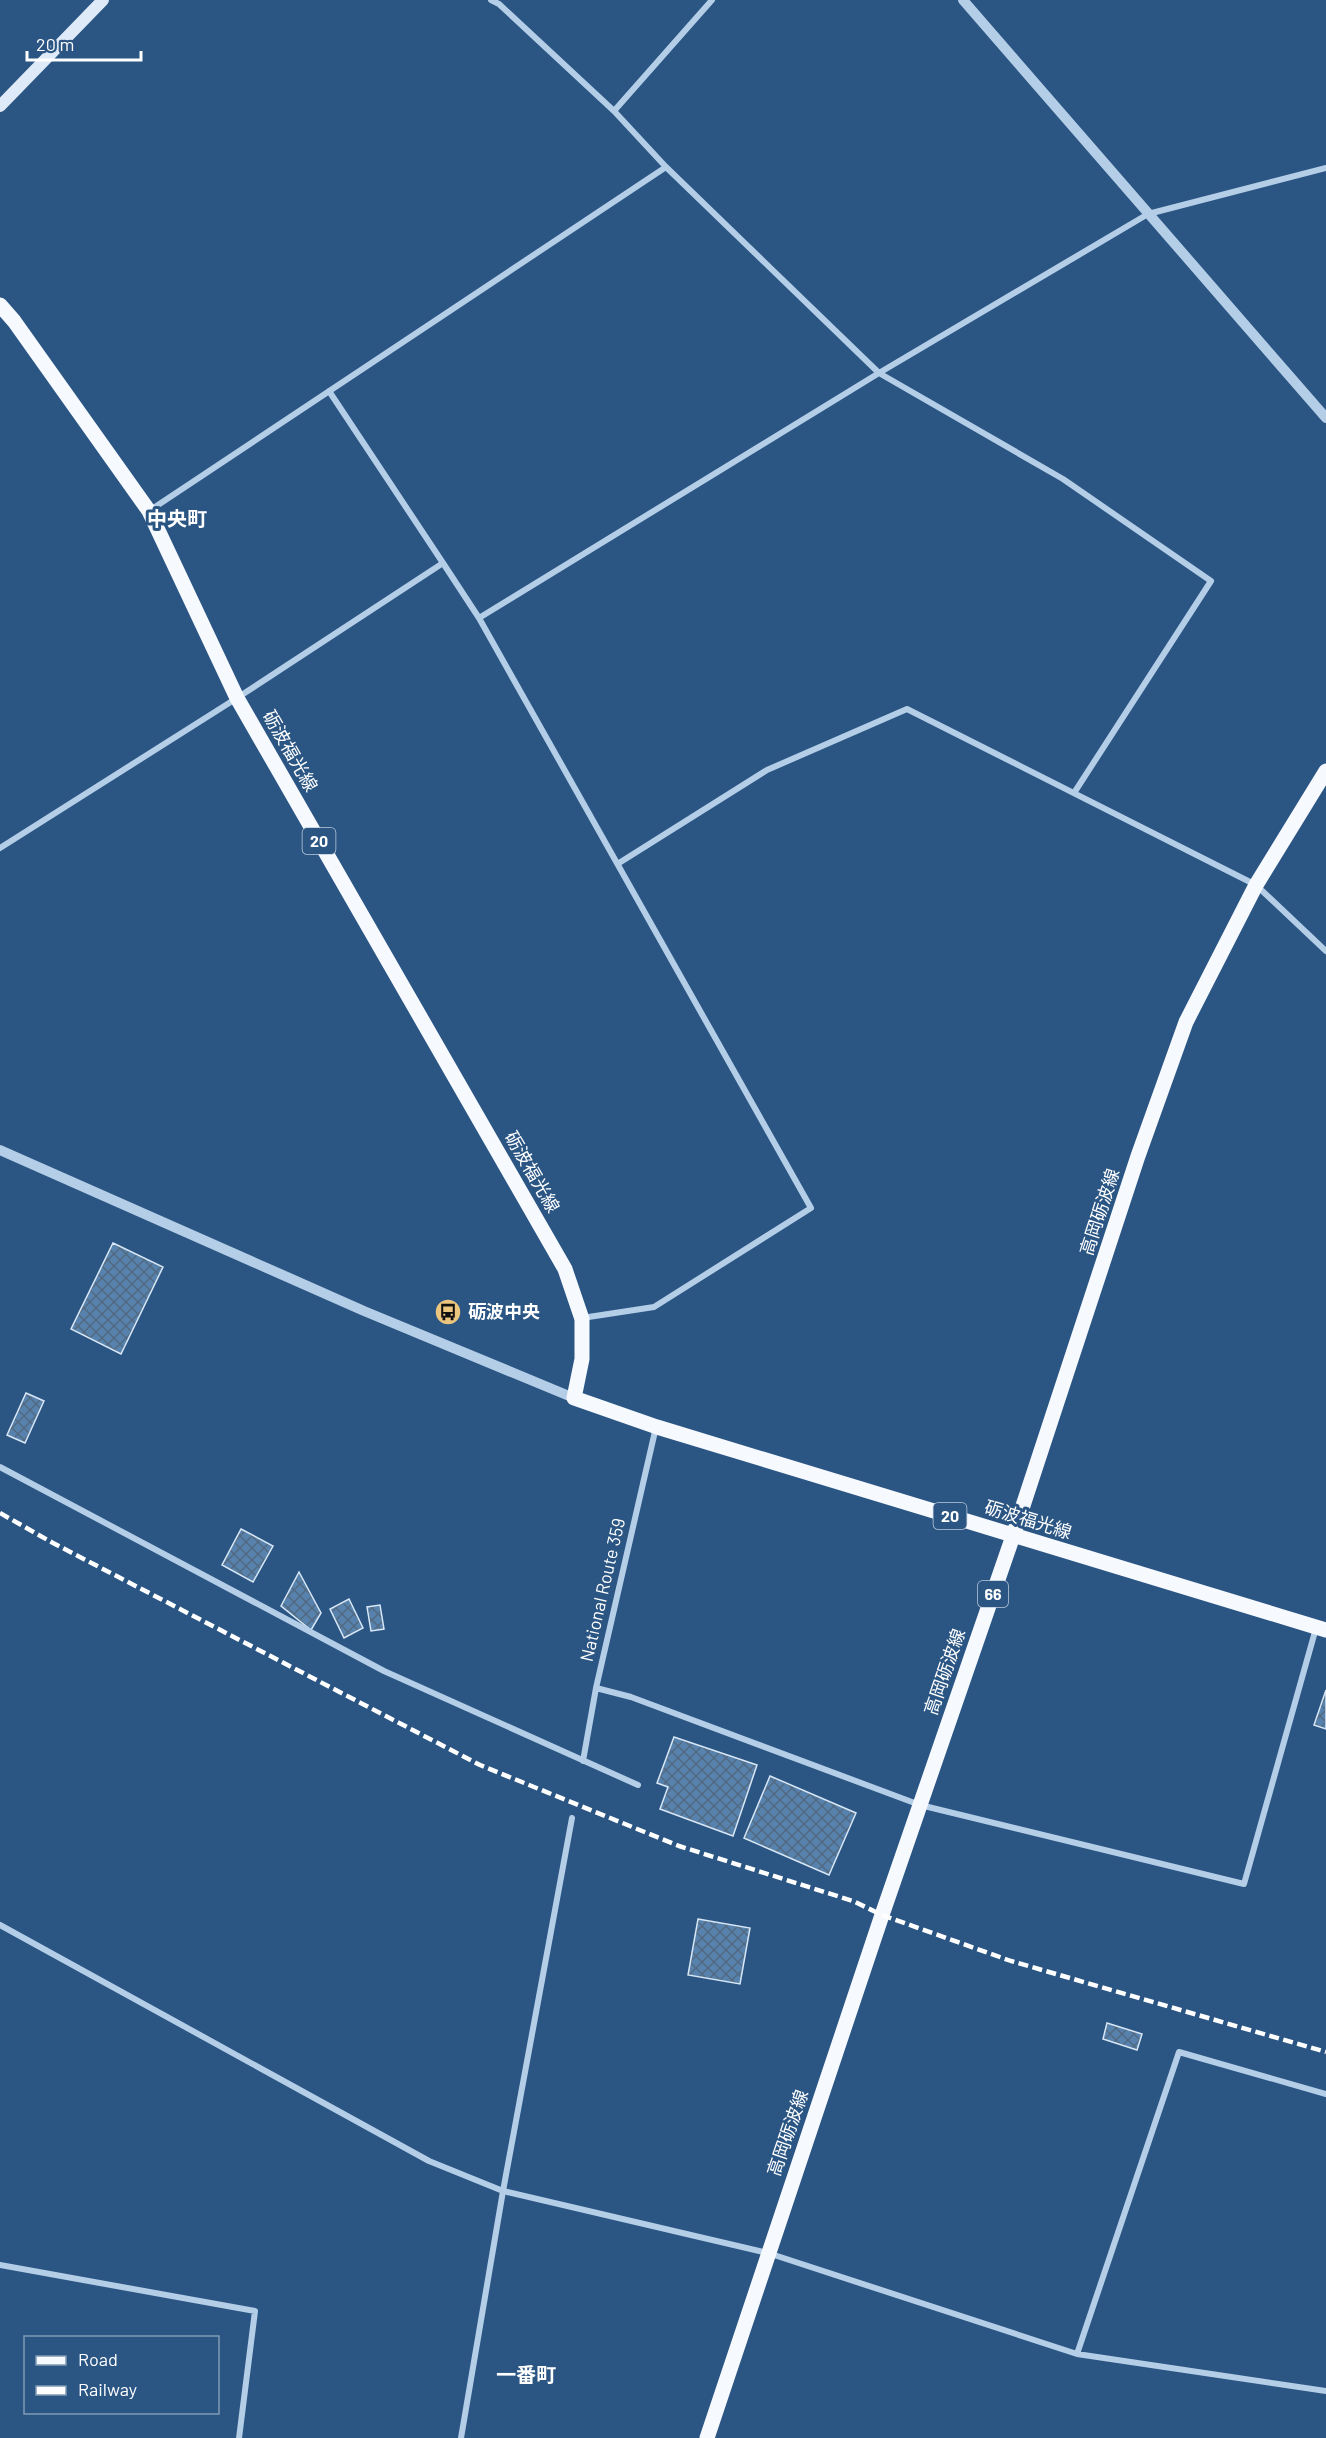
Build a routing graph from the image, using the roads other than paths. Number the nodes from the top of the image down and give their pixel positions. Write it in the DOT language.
graph roads {
  1 [pos="103,0"];
  2 [pos="491,0"];
  3 [pos="712,0"];
  4 [pos="963,0"];
  5 [pos="0,106"];
  6 [pos="614,111"];
  7 [pos="666,167"];
  8 [pos="1326,168"];
  9 [pos="1148,214"];
  10 [pos="0,305"];
  11 [pos="879,374"];
  12 [pos="329,392"];
  13 [pos="1326,418"];
  14 [pos="149,511"];
  15 [pos="443,563"];
  16 [pos="479,618"];
  17 [pos="237,698"];
  18 [pos="1326,771"];
  19 [pos="1074,793"];
  20 [pos="0,848"];
  21 [pos="619,863"];
  22 [pos="1256,885"];
  23 [pos="1326,951"];
  24 [pos="0,1150"];
  25 [pos="582,1318"];
  26 [pos="574,1398"];
  27 [pos="657,1427"];
  28 [pos="0,1467"];
  29 [pos="1013,1536"];
  30 [pos="1321,1629"];
  31 [pos="596,1688"];
  32 [pos="583,1761"];
  33 [pos="638,1785"];
  34 [pos="920,1805"];
  35 [pos="572,1818"];
  36 [pos="0,1925"];
  37 [pos="1326,2094"];
  38 [pos="503,2192"];
  39 [pos="768,2253"];
  40 [pos="0,2265"];
  41 [pos="1077,2354"];
  42 [pos="1326,2391"];
  43 [pos="239,2438"];
  44 [pos="461,2438"];
  45 [pos="707,2438"];
  1 -- 5 [label="main road"];
  2 -- 6 [label="street"];
  3 -- 6 [label="street"];
  4 -- 9 [label="street"];
  6 -- 7 [label="street"];
  7 -- 11 [label="street"];
  7 -- 12 [label="street"];
  8 -- 9 [label="street"];
  9 -- 11 [label="street"];
  9 -- 13 [label="street"];
  10 -- 14 [label="main road, 砺波福光線 / 20"];
  11 -- 16 [label="street"];
  11 -- 19 [label="street"];
  12 -- 14 [label="street"];
  12 -- 15 [label="street"];
  14 -- 17 [label="main road, 砺波福光線 / 20"];
  15 -- 16 [label="street"];
  15 -- 17 [label="street"];
  16 -- 21 [label="street"];
  17 -- 20 [label="street"];
  17 -- 25 [label="main road, 砺波福光線 / 20"];
  18 -- 22 [label="main road, 高岡砺波線 / 66"];
  19 -- 21 [label="street"];
  19 -- 22 [label="street"];
  21 -- 25 [label="street"];
  22 -- 23 [label="street"];
  22 -- 29 [label="main road, 高岡砺波線 / 66"];
  24 -- 26 [label="street"];
  25 -- 26 [label="main road, 砺波福光線 / 20"];
  26 -- 27 [label="main road, 砺波福光線 / 20"];
  27 -- 29 [label="main road, 砺波福光線 / 20"];
  27 -- 31 [label="street, National Route 359"];
  28 -- 32 [label="street"];
  29 -- 30 [label="main road, 砺波福光線 / 20"];
  29 -- 34 [label="main road, 高岡砺波線 / 66"];
  30 -- 34 [label="street"];
  31 -- 32 [label="street, National Route 359"];
  31 -- 34 [label="street"];
  32 -- 33 [label="street"];
  34 -- 39 [label="main road, 高岡砺波線 / 66"];
  35 -- 38 [label="street"];
  36 -- 38 [label="street"];
  37 -- 41 [label="street"];
  38 -- 39 [label="street"];
  38 -- 44 [label="street"];
  39 -- 41 [label="street"];
  39 -- 45 [label="main road, 高岡砺波線 / 66"];
  40 -- 43 [label="street"];
  41 -- 42 [label="street"];
}
